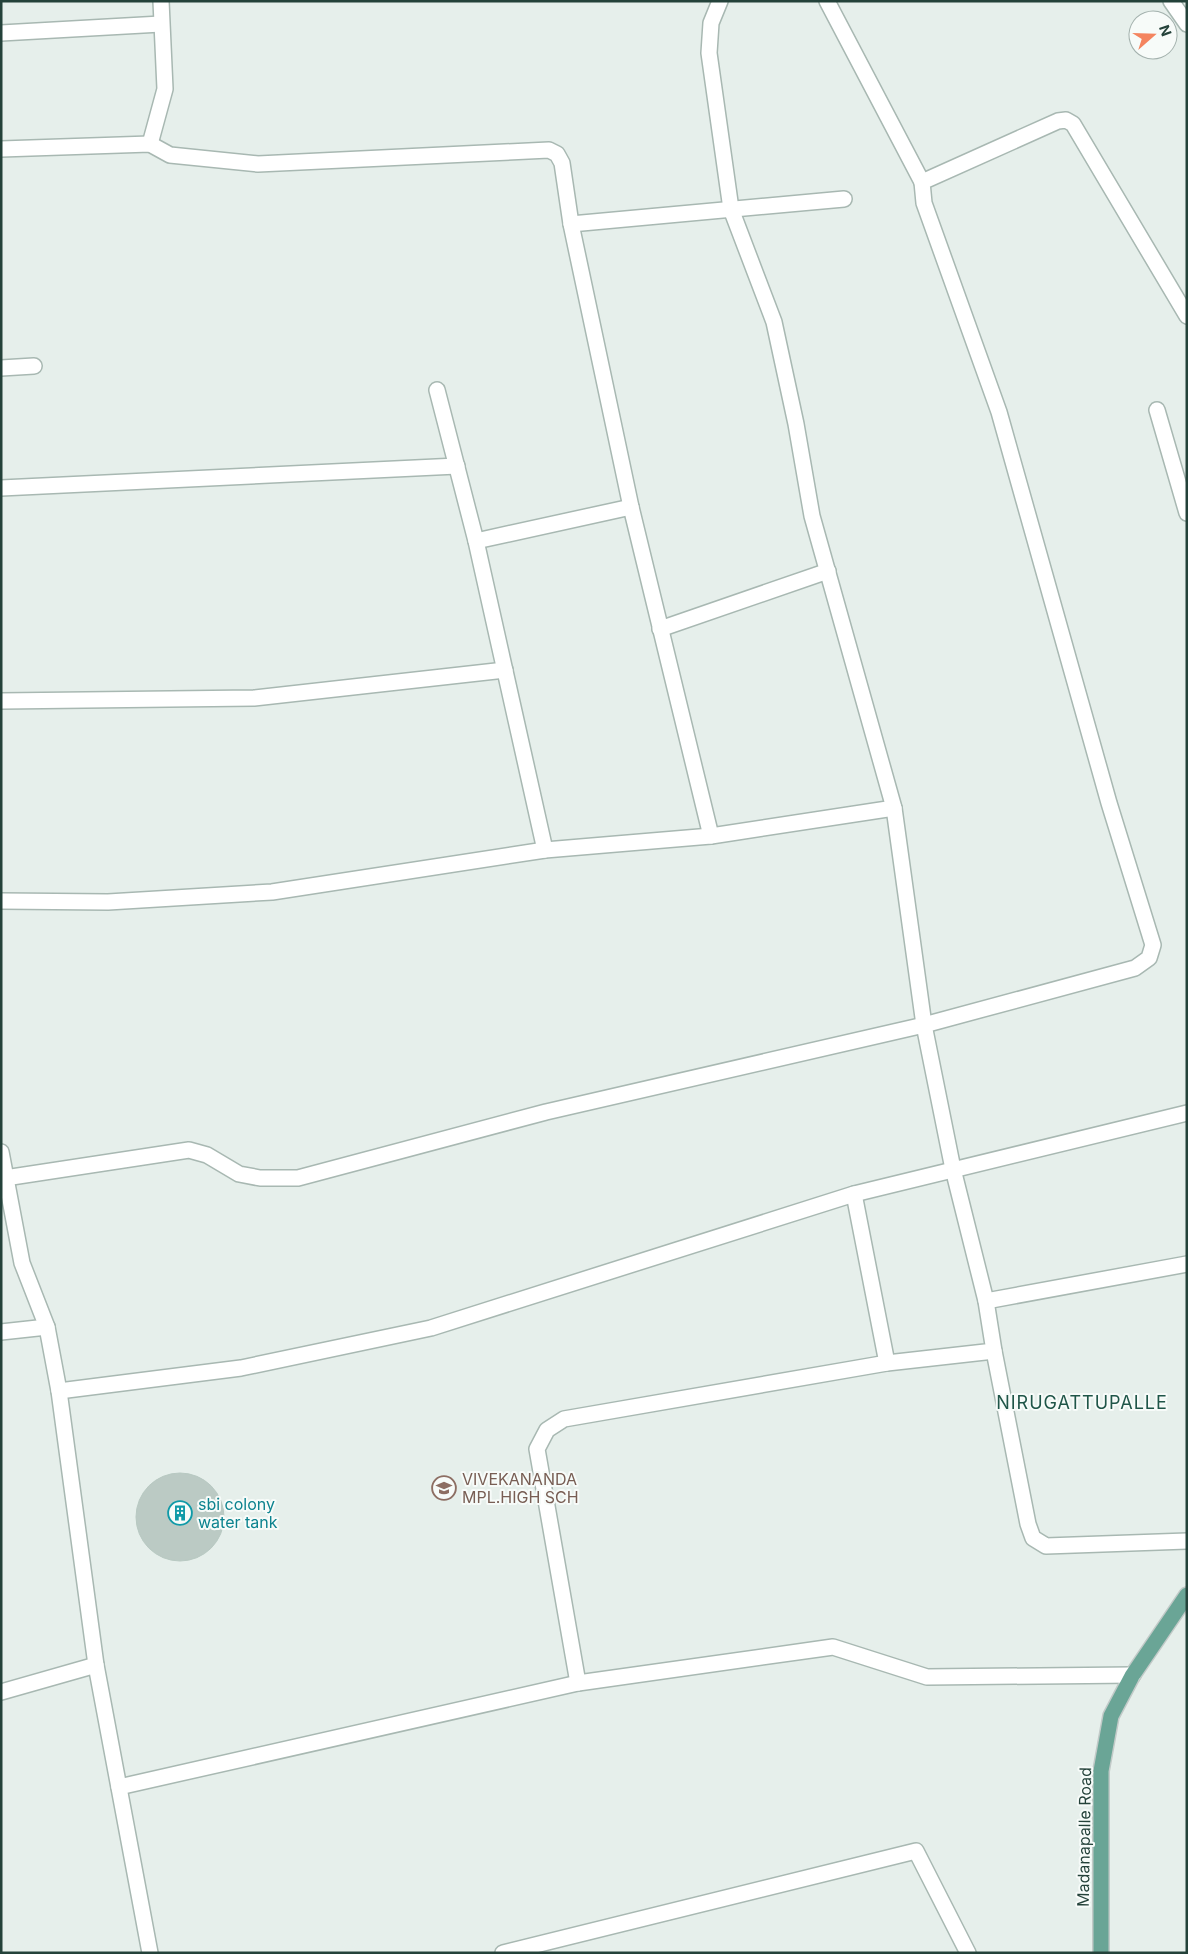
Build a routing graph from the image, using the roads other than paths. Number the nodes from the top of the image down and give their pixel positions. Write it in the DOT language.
graph roads {
  1 [pos="160,1"];
  2 [pos="720,1"];
  3 [pos="827,1"];
  4 [pos="1171,1"];
  5 [pos="161,24"];
  6 [pos="1187,24"];
  7 [pos="1,33"];
  8 [pos="150,144"];
  9 [pos="1,149"];
  10 [pos="922,182"];
  11 [pos="844,199"];
  12 [pos="731,209"];
  13 [pos="571,224"];
  14 [pos="1187,316"];
  15 [pos="34,366"];
  16 [pos="1,368"];
  17 [pos="437,390"];
  18 [pos="1157,410"];
  19 [pos="457,466"];
  20 [pos="1,488"];
  21 [pos="1186,506"];
  22 [pos="631,508"];
  23 [pos="476,541"];
  24 [pos="828,571"];
  25 [pos="660,628"];
  26 [pos="505,670"];
  27 [pos="1,701"];
  28 [pos="894,808"];
  29 [pos="711,836"];
  30 [pos="545,850"];
  31 [pos="1,901"];
  32 [pos="924,1024"];
  33 [pos="1187,1114"];
  34 [pos="1,1152"];
  35 [pos="952,1170"];
  36 [pos="5,1178"];
  37 [pos="854,1194"];
  38 [pos="1187,1264"];
  39 [pos="986,1301"];
  40 [pos="47,1327"];
  41 [pos="1,1332"];
  42 [pos="994,1351"];
  43 [pos="887,1363"];
  44 [pos="59,1391"];
  45 [pos="1187,1541"];
  46 [pos="1186,1598"];
  47 [pos="96,1665"];
  48 [pos="1133,1675"];
  49 [pos="578,1683"];
  50 [pos="1,1692"];
  51 [pos="119,1787"];
  52 [pos="150,1953"];
  53 [pos="503,1953"];
  54 [pos="968,1953"];
  55 [pos="1101,1953"];
  1 -- 5 [label="street"];
  2 -- 12 [label="street"];
  3 -- 10 [label="street"];
  4 -- 6 [label="street"];
  5 -- 7 [label="street"];
  5 -- 8 [label="street"];
  8 -- 9 [label="street"];
  8 -- 13 [label="street"];
  10 -- 14 [label="street"];
  10 -- 32 [label="street"];
  11 -- 12 [label="street"];
  12 -- 13 [label="street"];
  12 -- 24 [label="street"];
  13 -- 22 [label="street"];
  15 -- 16 [label="street"];
  17 -- 19 [label="street"];
  18 -- 21 [label="street"];
  19 -- 20 [label="street"];
  19 -- 23 [label="street"];
  22 -- 23 [label="street"];
  22 -- 25 [label="street"];
  23 -- 26 [label="street"];
  24 -- 25 [label="street"];
  24 -- 28 [label="street"];
  25 -- 29 [label="street"];
  26 -- 27 [label="street"];
  26 -- 30 [label="street"];
  28 -- 29 [label="street"];
  28 -- 32 [label="street"];
  29 -- 30 [label="street"];
  30 -- 31 [label="street"];
  32 -- 35 [label="street"];
  32 -- 36 [label="street"];
  33 -- 35 [label="street"];
  34 -- 36 [label="street"];
  35 -- 37 [label="street"];
  35 -- 39 [label="street"];
  36 -- 40 [label="street"];
  37 -- 43 [label="street"];
  37 -- 44 [label="street"];
  38 -- 39 [label="street"];
  39 -- 42 [label="street"];
  40 -- 41 [label="street"];
  40 -- 44 [label="street"];
  42 -- 43 [label="street"];
  42 -- 45 [label="street"];
  43 -- 49 [label="street"];
  44 -- 47 [label="street"];
  46 -- 48 [label="main road, Madanapalle Road"];
  47 -- 50 [label="street"];
  47 -- 51 [label="street"];
  48 -- 49 [label="street"];
  48 -- 55 [label="main road, Madanapalle Road"];
  49 -- 51 [label="street"];
  51 -- 52 [label="street"];
  53 -- 54 [label="street"];
}
